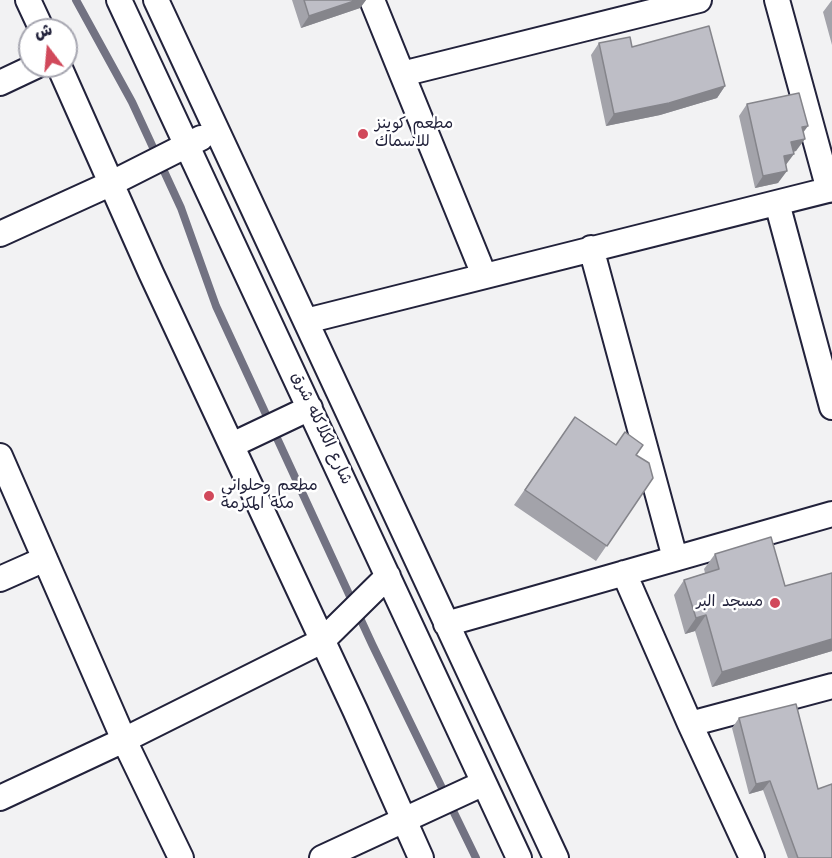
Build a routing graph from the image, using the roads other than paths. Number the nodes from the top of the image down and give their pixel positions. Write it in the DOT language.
graph roads {
  1 [pos="28,0"];
  2 [pos="119,0"];
  3 [pos="156,0"];
  4 [pos="372,0"];
  5 [pos="699,0"];
  6 [pos="777,0"];
  7 [pos="36,18"];
  8 [pos="18,74"];
  9 [pos="402,74"];
  10 [pos="64,78"];
  11 [pos="0,83"];
  12 [pos="218,130"];
  13 [pos="187,145"];
  14 [pos="112,183"];
  15 [pos="831,189"];
  16 [pos="777,203"];
  17 [pos="0,234"];
  18 [pos="591,248"];
  19 [pos="484,275"];
  20 [pos="306,321"];
  21 [pos="832,407"];
  22 [pos="310,408"];
  23 [pos="232,446"];
  24 [pos="0,456"];
  25 [pos="832,514"];
  26 [pos="45,558"];
  27 [pos="675,558"];
  28 [pos="624,573"];
  29 [pos="388,576"];
  30 [pos="0,579"];
  31 [pos="446,624"];
  32 [pos="322,641"];
  33 [pos="832,686"];
  34 [pos="690,724"];
  35 [pos="124,740"];
  36 [pos="484,783"];
  37 [pos="0,798"];
  38 [pos="405,821"];
  39 [pos="180,858"];
  40 [pos="322,858"];
  41 [pos="422,858"];
  42 [pos="519,858"];
  43 [pos="556,858"];
  44 [pos="752,858"];
  1 -- 7 [label="street"];
  2 -- 13 [label="street, شارع الكلاكله شرق"];
  3 -- 12 [label="street, شارع الكلاكله شرق"];
  4 -- 9 [label="street"];
  5 -- 9 [label="street"];
  6 -- 15 [label="street"];
  8 -- 11 [label="street"];
  9 -- 19 [label="street"];
  10 -- 14 [label="street"];
  12 -- 13 [label="street"];
  12 -- 20 [label="street, شارع الكلاكله شرق"];
  13 -- 14 [label="street"];
  13 -- 22 [label="street, شارع الكلاكله شرق"];
  14 -- 17 [label="street"];
  14 -- 23 [label="street"];
  15 -- 16 [label="street"];
  16 -- 18 [label="street"];
  16 -- 21 [label="street"];
  18 -- 19 [label="street"];
  18 -- 27 [label="street"];
  19 -- 20 [label="street"];
  20 -- 31 [label="street, شارع الكلاكله شرق"];
  22 -- 23 [label="street"];
  22 -- 29 [label="street, شارع الكلاكله شرق"];
  23 -- 32 [label="street"];
  24 -- 26 [label="street"];
  25 -- 27 [label="street"];
  26 -- 30 [label="street"];
  26 -- 35 [label="street"];
  27 -- 28 [label="street"];
  28 -- 31 [label="street"];
  28 -- 34 [label="street"];
  29 -- 32 [label="street"];
  29 -- 36 [label="street, شارع الكلاكله شرق"];
  31 -- 43 [label="street, شارع الكلاكله شرق"];
  32 -- 35 [label="street"];
  32 -- 38 [label="street"];
  33 -- 34 [label="street"];
  34 -- 44 [label="street"];
  35 -- 37 [label="street"];
  35 -- 39 [label="street"];
  36 -- 38 [label="street"];
  36 -- 42 [label="street, شارع الكلاكله شرق"];
  38 -- 40 [label="street"];
  38 -- 41 [label="street"];
}
